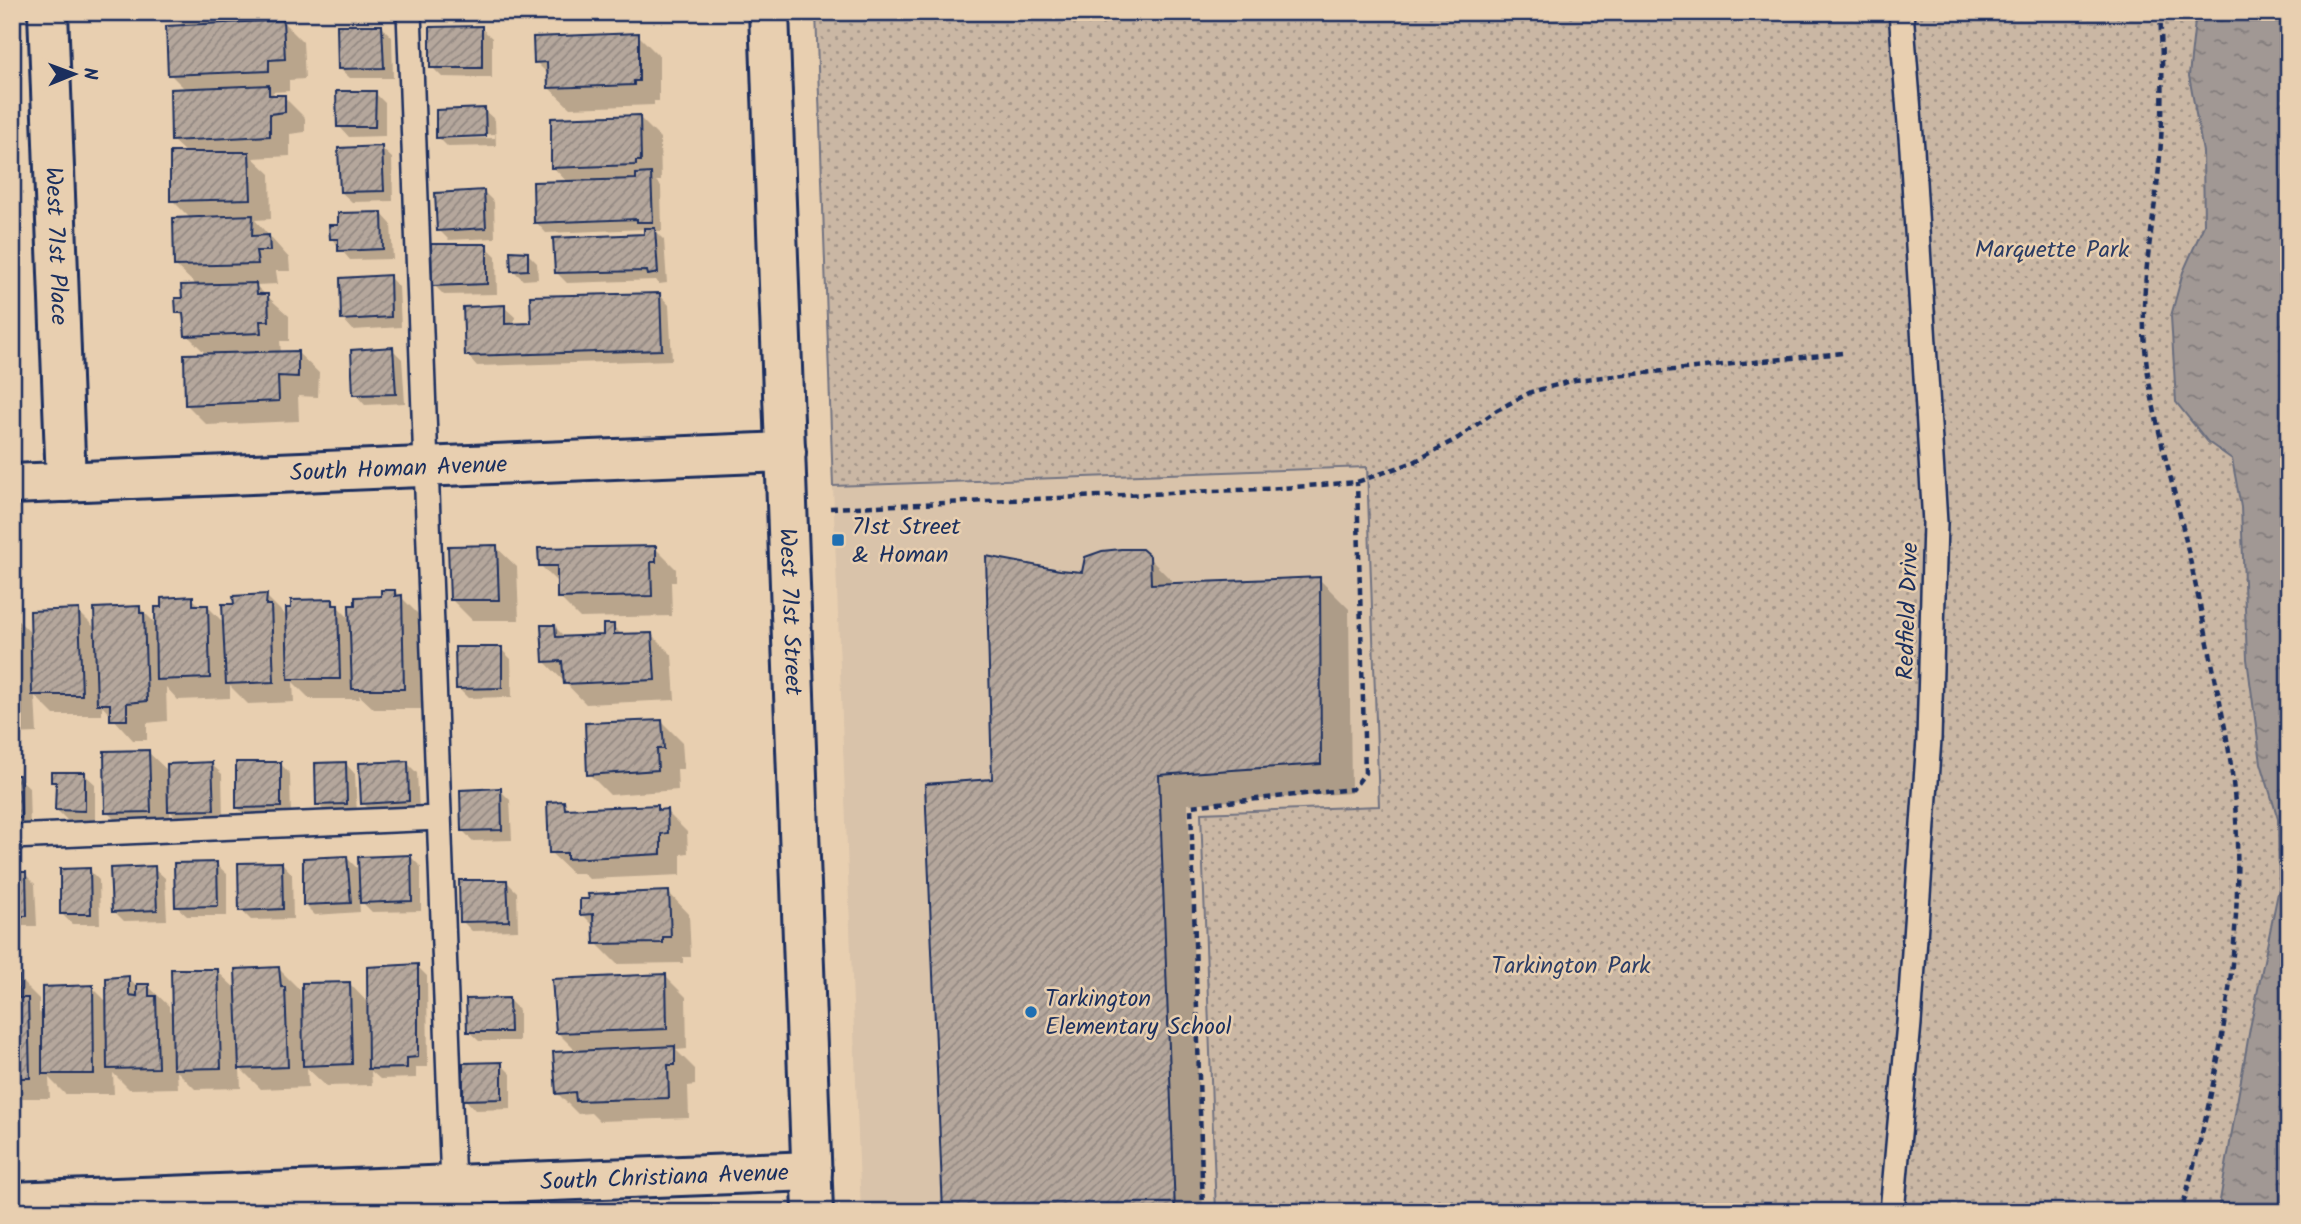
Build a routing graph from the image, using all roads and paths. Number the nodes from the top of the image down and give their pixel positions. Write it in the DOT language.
graph roads {
  1 [pos="48,12"];
  2 [pos="409,12"];
  3 [pos="769,12"];
  4 [pos="1901,12"];
  5 [pos="2160,12"];
  6 [pos="1842,353"];
  7 [pos="786,452"];
  8 [pos="426,467"];
  9 [pos="66,482"];
  10 [pos="1357,482"];
  11 [pos="12,484"];
  12 [pos="826,508"];
  13 [pos="439,818"];
  14 [pos="12,837"];
  15 [pos="812,1171"];
  16 [pos="453,1198"];
  17 [pos="12,1202"];
  18 [pos="813,1212"];
  19 [pos="1203,1212"];
  20 [pos="1892,1212"];
  21 [pos="2181,1212"];
  1 -- 9 [label="street, West 71st Place"];
  2 -- 8 [label="lane"];
  3 -- 7 [label="street, West 71st Street"];
  4 -- 20 [label="lane, Redfield Drive"];
  5 -- 21 [label="path"];
  6 -- 10 [label="path"];
  7 -- 8 [label="street, South Homan Avenue"];
  7 -- 15 [label="street, West 71st Street"];
  8 -- 9 [label="street, South Homan Avenue"];
  8 -- 13 [label="lane"];
  9 -- 11 [label="street, South Homan Avenue"];
  10 -- 12 [label="path"];
  10 -- 19 [label="path"];
  13 -- 14 [label="lane"];
  13 -- 16 [label="lane"];
  15 -- 16 [label="street, South Christiana Avenue"];
  15 -- 18 [label="street, West 71st Street"];
  16 -- 17 [label="street, South Christiana Avenue"];
}
